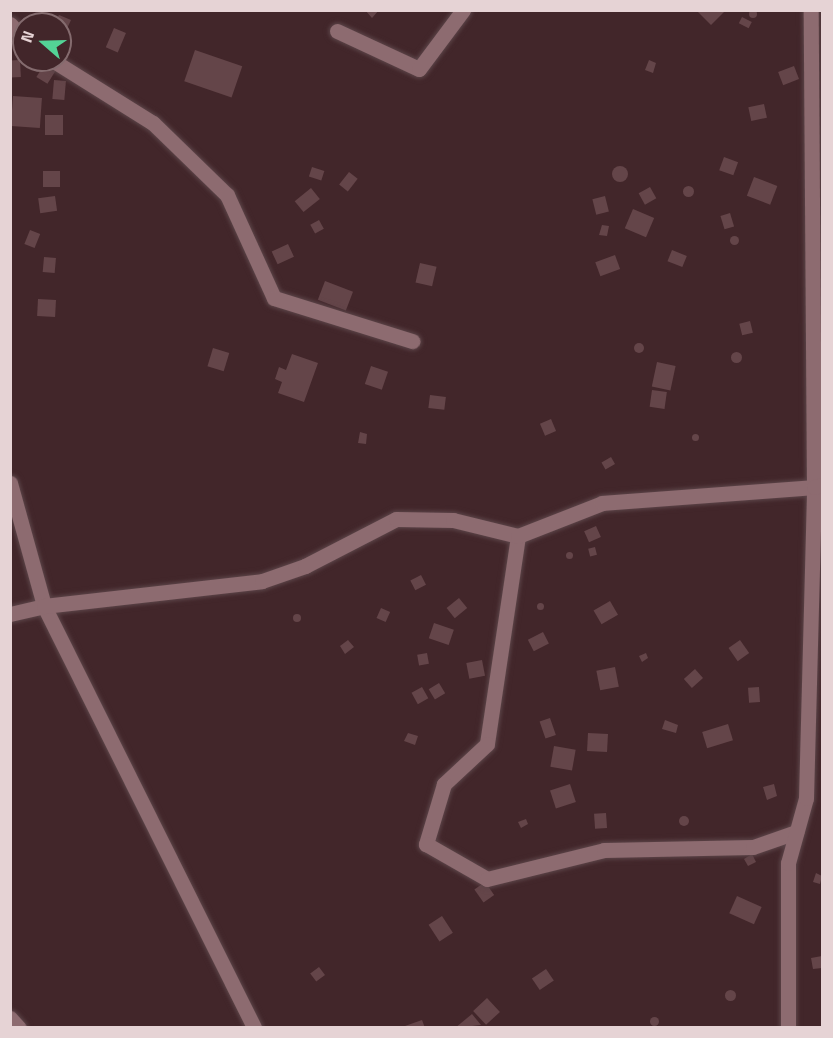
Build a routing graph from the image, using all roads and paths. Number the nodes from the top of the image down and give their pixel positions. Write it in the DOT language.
graph roads {
  1 [pos="463,10"];
  2 [pos="811,10"];
  3 [pos="337,31"];
  4 [pos="71,72"];
  5 [pos="412,341"];
  6 [pos="10,483"];
  7 [pos="818,486"];
  8 [pos="518,536"];
  9 [pos="44,606"];
  10 [pos="10,614"];
  11 [pos="796,832"];
  12 [pos="10,1018"];
  13 [pos="19,1028"];
  14 [pos="254,1028"];
  15 [pos="788,1028"];
  1 -- 3 [label="street"];
  2 -- 7 [label="street"];
  4 -- 5 [label="street"];
  6 -- 9 [label="street"];
  7 -- 8 [label="street"];
  7 -- 11 [label="street"];
  8 -- 9 [label="street"];
  8 -- 11 [label="street"];
  9 -- 10 [label="street"];
  9 -- 14 [label="street"];
  11 -- 15 [label="street"];
  12 -- 13 [label="street"];
}
